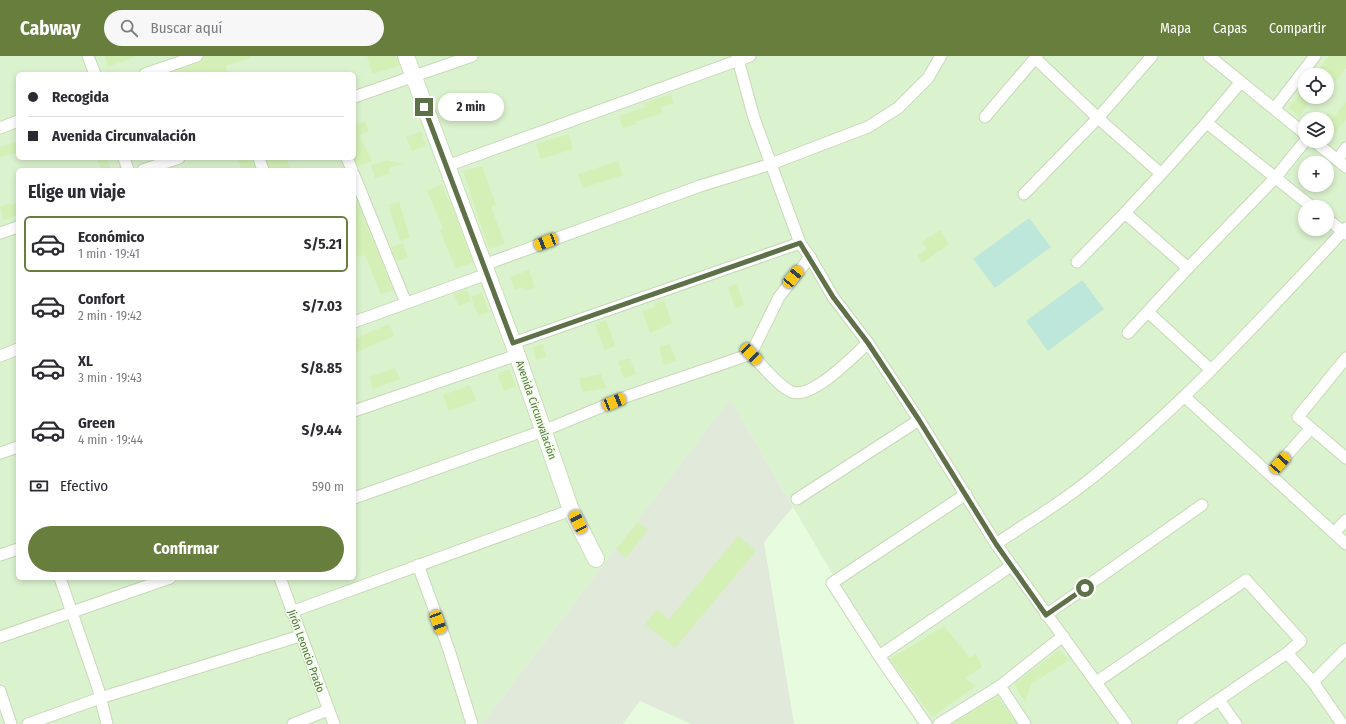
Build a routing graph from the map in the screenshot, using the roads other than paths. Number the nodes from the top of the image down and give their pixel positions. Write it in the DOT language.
graph roads {
  1 [pos="88,56"];
  2 [pos="197,56"];
  3 [pos="406,56"];
  4 [pos="472,56"];
  5 [pos="750,56"];
  6 [pos="1152,56"];
  7 [pos="1209,56"];
  8 [pos="1316,56"];
  9 [pos="1036,57"];
  10 [pos="737,58"];
  11 [pos="939,60"];
  12 [pos="94,72"];
  13 [pos="151,72"];
  14 [pos="413,77"];
  15 [pos="1240,82"];
  16 [pos="356,96"];
  17 [pos="1275,108"];
  18 [pos="986,117"];
  19 [pos="1098,118"];
  20 [pos="16,122"];
  21 [pos="1207,123"];
  22 [pos="0,128"];
  23 [pos="1298,128"];
  24 [pos="1299,148"];
  25 [pos="1323,148"];
  26 [pos="1346,148"];
  27 [pos="173,160"];
  28 [pos="1342,163"];
  29 [pos="771,164"];
  30 [pos="447,166"];
  31 [pos="149,168"];
  32 [pos="1160,173"];
  33 [pos="1275,178"];
  34 [pos="356,180"];
  35 [pos="1024,194"];
  36 [pos="1303,200"];
  37 [pos="1125,213"];
  38 [pos="1334,224"];
  39 [pos="16,228"];
  40 [pos="1345,231"];
  41 [pos="0,234"];
  42 [pos="800,243"];
  43 [pos="810,258"];
  44 [pos="1077,262"];
  45 [pos="1188,268"];
  46 [pos="485,270"];
  47 [pos="406,303"];
  48 [pos="1148,312"];
  49 [pos="356,321"];
  50 [pos="1128,333"];
  51 [pos="868,343"];
  52 [pos="515,349"];
  53 [pos="16,351"];
  54 [pos="751,354"];
  55 [pos="0,356"];
  56 [pos="1346,358"];
  57 [pos="1211,370"];
  58 [pos="1185,397"];
  59 [pos="356,410"];
  60 [pos="919,420"];
  61 [pos="1311,428"];
  62 [pos="543,431"];
  63 [pos="16,448"];
  64 [pos="0,453"];
  65 [pos="1346,458"];
  66 [pos="1270,474"];
  67 [pos="966,494"];
  68 [pos="356,497"];
  69 [pos="797,499"];
  70 [pos="1202,505"];
  71 [pos="572,510"];
  72 [pos="1346,520"];
  73 [pos="1334,533"];
  74 [pos="996,544"];
  75 [pos="1346,544"];
  76 [pos="16,550"];
  77 [pos="0,555"];
  78 [pos="596,559"];
  79 [pos="418,565"];
  80 [pos="1012,566"];
  81 [pos="61,580"];
  82 [pos="165,580"];
  83 [pos="281,580"];
  84 [pos="291,612"];
  85 [pos="72,614"];
  86 [pos="1046,615"];
  87 [pos="300,636"];
  88 [pos="1062,636"];
  89 [pos="0,637"];
  90 [pos="1346,649"];
  91 [pos="1287,653"];
  92 [pos="879,656"];
  93 [pos="1096,682"];
  94 [pos="1313,682"];
  95 [pos="1000,686"];
  96 [pos="0,691"];
  97 [pos="100,698"];
  98 [pos="1219,700"];
  99 [pos="328,710"];
  100 [pos="11,724"];
  101 [pos="28,724"];
  102 [pos="106,724"];
  103 [pos="293,724"];
  104 [pos="334,724"];
  105 [pos="472,724"];
  106 [pos="926,724"];
  107 [pos="939,724"];
  108 [pos="1025,724"];
  109 [pos="1126,724"];
  110 [pos="1183,724"];
  111 [pos="1236,724"];
  112 [pos="1342,724"];
  1 -- 12 [label="street"];
  2 -- 13 [label="street"];
  3 -- 14 [label="street, Avenida Circunvalación"];
  4 -- 14 [label="street"];
  5 -- 10 [label="street"];
  6 -- 19 [label="street"];
  7 -- 15 [label="street"];
  8 -- 17 [label="street"];
  9 -- 18 [label="street"];
  9 -- 19 [label="street"];
  10 -- 29 [label="street"];
  10 -- 30 [label="street"];
  11 -- 29 [label="street"];
  14 -- 16 [label="street"];
  14 -- 30 [label="street, Avenida Circunvalación"];
  15 -- 17 [label="street"];
  15 -- 21 [label="street"];
  17 -- 23 [label="street"];
  19 -- 32 [label="street"];
  19 -- 35 [label="street"];
  20 -- 22 [label="street"];
  21 -- 32 [label="street"];
  21 -- 33 [label="street"];
  24 -- 33 [label="street"];
  25 -- 28 [label="street"];
  26 -- 28 [label="street"];
  27 -- 31 [label="street"];
  29 -- 42 [label="street"];
  29 -- 46 [label="street"];
  30 -- 46 [label="street, Avenida Circunvalación"];
  32 -- 37 [label="street"];
  33 -- 36 [label="street"];
  33 -- 45 [label="street"];
  34 -- 47 [label="street"];
  37 -- 44 [label="street"];
  37 -- 45 [label="street"];
  38 -- 40 [label="street"];
  39 -- 41 [label="street"];
  40 -- 57 [label="street"];
  42 -- 43 [label="street"];
  42 -- 52 [label="street"];
  43 -- 51 [label="street"];
  43 -- 54 [label="street"];
  45 -- 48 [label="street"];
  46 -- 47 [label="street"];
  46 -- 52 [label="street, Avenida Circunvalación"];
  47 -- 49 [label="street"];
  48 -- 50 [label="street"];
  48 -- 57 [label="street"];
  51 -- 54 [label="street"];
  51 -- 60 [label="street"];
  52 -- 59 [label="street"];
  52 -- 62 [label="street, Avenida Circunvalación"];
  53 -- 55 [label="street"];
  54 -- 62 [label="street"];
  56 -- 61 [label="street"];
  57 -- 58 [label="street"];
  58 -- 66 [label="street"];
  58 -- 74 [label="street"];
  60 -- 67 [label="street"];
  60 -- 69 [label="street"];
  61 -- 65 [label="street"];
  61 -- 66 [label="street"];
  62 -- 68 [label="street"];
  62 -- 71 [label="street, Avenida Circunvalación"];
  63 -- 64 [label="street"];
  66 -- 73 [label="street"];
  67 -- 74 [label="street"];
  67 -- 92 [label="street"];
  70 -- 86 [label="street"];
  71 -- 78 [label="street, Avenida Circunvalación"];
  71 -- 79 [label="street"];
  72 -- 73 [label="street"];
  73 -- 75 [label="street"];
  74 -- 80 [label="street"];
  76 -- 77 [label="street"];
  79 -- 84 [label="street"];
  79 -- 105 [label="street"];
  80 -- 86 [label="street"];
  80 -- 92 [label="street"];
  81 -- 85 [label="street"];
  82 -- 85 [label="street"];
  83 -- 84 [label="street, Jirón Leoncio Prado"];
  84 -- 87 [label="street, Jirón Leoncio Prado"];
  85 -- 89 [label="street"];
  85 -- 97 [label="street"];
  86 -- 88 [label="street"];
  87 -- 97 [label="street"];
  87 -- 99 [label="street, Jirón Leoncio Prado"];
  88 -- 93 [label="street"];
  88 -- 95 [label="street"];
  90 -- 94 [label="street"];
  91 -- 93 [label="street"];
  91 -- 94 [label="street"];
  91 -- 98 [label="street"];
  92 -- 106 [label="street"];
  93 -- 109 [label="street"];
  94 -- 112 [label="street"];
  95 -- 107 [label="street"];
  95 -- 108 [label="street"];
  96 -- 100 [label="street"];
  97 -- 101 [label="street"];
  97 -- 102 [label="street"];
  98 -- 110 [label="street"];
  98 -- 111 [label="street"];
  99 -- 103 [label="street"];
  99 -- 104 [label="street, Jirón Leoncio Prado"];
}
